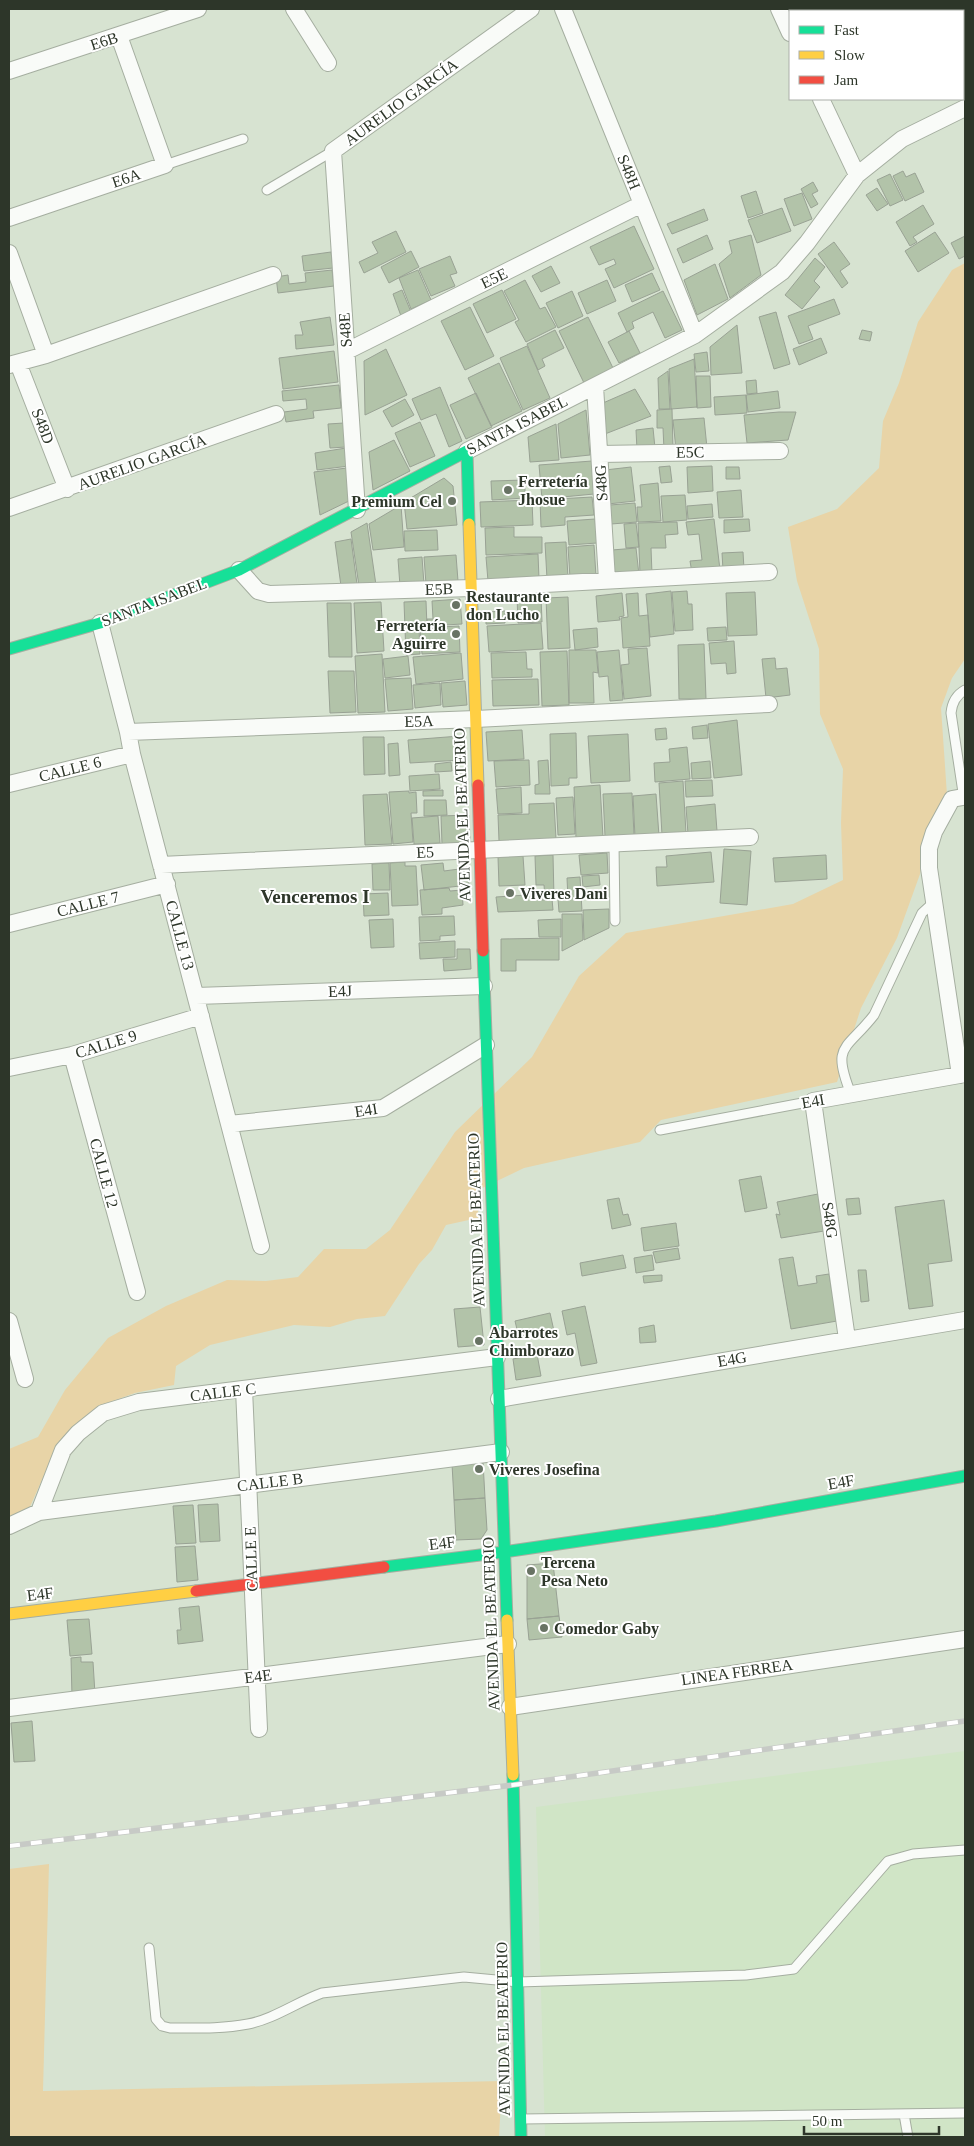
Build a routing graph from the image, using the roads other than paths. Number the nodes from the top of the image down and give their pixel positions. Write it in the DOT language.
graph roads {
  1 [pos="198,9"];
  2 [pos="294,9"];
  3 [pos="531,9"];
  4 [pos="564,9"];
  5 [pos="779,9"];
  6 [pos="789,31"];
  7 [pos="119,36"];
  8 [pos="328,63"];
  9 [pos="9,71"];
  10 [pos="821,100"];
  11 [pos="965,108"];
  12 [pos="243,138"];
  13 [pos="332,151"];
  14 [pos="165,165"];
  15 [pos="857,175"];
  16 [pos="267,190"];
  17 [pos="642,204"];
  18 [pos="9,218"];
  19 [pos="9,253"];
  20 [pos="273,275"];
  21 [pos="695,335"];
  22 [pos="346,351"];
  23 [pos="46,354"];
  24 [pos="13,364"];
  25 [pos="595,386"];
  26 [pos="276,414"];
  27 [pos="467,451"];
  28 [pos="780,451"];
  29 [pos="600,454"];
  30 [pos="68,489"];
  31 [pos="9,508"];
  32 [pos="357,510"];
  33 [pos="239,570"];
  34 [pos="769,572"];
  35 [pos="607,580"];
  36 [pos="472,588"];
  37 [pos="100,623"];
  38 [pos="9,649"];
  39 [pos="965,690"];
  40 [pos="770,704"];
  41 [pos="476,719"];
  42 [pos="128,732"];
  43 [pos="132,754"];
  44 [pos="9,784"];
  45 [pos="964,799"];
  46 [pos="750,837"];
  47 [pos="614,844"];
  48 [pos="480,850"];
  49 [pos="161,865"];
  50 [pos="167,884"];
  51 [pos="934,902"];
  52 [pos="614,921"];
  53 [pos="9,924"];
  54 [pos="484,986"];
  55 [pos="196,996"];
  56 [pos="201,1016"];
  57 [pos="486,1046"];
  58 [pos="72,1055"];
  59 [pos="9,1068"];
  60 [pos="963,1075"];
  61 [pos="851,1094"];
  62 [pos="813,1101"];
  63 [pos="229,1124"];
  64 [pos="660,1130"];
  65 [pos="261,1246"];
  66 [pos="137,1292"];
  67 [pos="965,1320"];
  68 [pos="9,1321"];
  69 [pos="847,1339"];
  70 [pos="497,1357"];
  71 [pos="25,1379"];
  72 [pos="244,1389"];
  73 [pos="499,1398"];
  74 [pos="501,1452"];
  75 [pos="965,1476"];
  76 [pos="248,1484"];
  77 [pos="39,1512"];
  78 [pos="9,1526"];
  79 [pos="504,1552"];
  80 [pos="252,1583"];
  81 [pos="9,1614"];
  82 [pos="965,1639"];
  83 [pos="508,1644"];
  84 [pos="257,1676"];
  85 [pos="510,1707"];
  86 [pos="9,1708"];
  87 [pos="259,1729"];
  88 [pos="965,1850"];
  89 [pos="149,1948"];
  90 [pos="518,1982"];
  91 [pos="965,2113"];
  92 [pos="904,2114"];
  93 [pos="521,2119"];
  94 [pos="522,2137"];
  95 [pos="908,2137"];
  1 -- 7 [label="street, E6B"];
  2 -- 8 [label="street"];
  3 -- 13 [label="street, AURELIO GARCÍA"];
  4 -- 17 [label="street, S48H"];
  5 -- 6 [label="street"];
  7 -- 9 [label="street, E6B"];
  7 -- 14 [label="street"];
  10 -- 15 [label="street"];
  11 -- 15 [label="street, SANTA ISABEL"];
  12 -- 14 [label="lane, E6A"];
  13 -- 16 [label="lane, AURELIO GARCÍA"];
  13 -- 22 [label="street, S48E"];
  14 -- 18 [label="street, E6A"];
  15 -- 21 [label="street, SANTA ISABEL"];
  17 -- 21 [label="street, S48H"];
  17 -- 22 [label="street, E5E"];
  19 -- 23 [label="street"];
  20 -- 23 [label="street"];
  21 -- 25 [label="street, SANTA ISABEL"];
  22 -- 32 [label="street, S48E"];
  23 -- 24 [label="street"];
  24 -- 30 [label="street, S48D"];
  25 -- 27 [label="street, SANTA ISABEL"];
  25 -- 29 [label="street, S48G"];
  26 -- 30 [label="street, AURELIO GARCÍA"];
  27 -- 32 [label="street, SANTA ISABEL"];
  27 -- 36 [label="street, AVENIDA EL BEATERIO"];
  28 -- 29 [label="street, E5C"];
  29 -- 35 [label="street, S48G"];
  30 -- 31 [label="street, AURELIO GARCÍA"];
  32 -- 33 [label="street, SANTA ISABEL"];
  33 -- 36 [label="street, E5B"];
  33 -- 37 [label="street, SANTA ISABEL"];
  34 -- 35 [label="street, E5B"];
  35 -- 36 [label="street, E5B"];
  36 -- 41 [label="street, AVENIDA EL BEATERIO"];
  37 -- 38 [label="street, SANTA ISABEL"];
  37 -- 42 [label="street, CALLE 13"];
  39 -- 45 [label="lane"];
  40 -- 41 [label="street, E5A"];
  41 -- 42 [label="street, E5A"];
  41 -- 48 [label="street, AVENIDA EL BEATERIO"];
  42 -- 43 [label="street, CALLE 13"];
  43 -- 44 [label="street, CALLE 6"];
  43 -- 49 [label="street, CALLE 13"];
  45 -- 51 [label="street"];
  46 -- 47 [label="street, E5"];
  47 -- 48 [label="street, E5"];
  47 -- 52 [label="lane"];
  48 -- 49 [label="street, E5"];
  48 -- 54 [label="street, AVENIDA EL BEATERIO"];
  49 -- 50 [label="street, CALLE 13"];
  50 -- 53 [label="street, CALLE 7"];
  50 -- 55 [label="street, CALLE 13"];
  51 -- 60 [label="street"];
  51 -- 61 [label="lane"];
  54 -- 55 [label="street, E4J"];
  54 -- 57 [label="street, AVENIDA EL BEATERIO"];
  55 -- 56 [label="street, CALLE 13"];
  56 -- 58 [label="street, CALLE 9"];
  56 -- 63 [label="street, CALLE 13"];
  57 -- 63 [label="street, E4I"];
  57 -- 70 [label="street, AVENIDA EL BEATERIO"];
  58 -- 59 [label="street, CALLE 9"];
  58 -- 66 [label="street, CALLE 12"];
  60 -- 61 [label="street, E4I"];
  61 -- 62 [label="street, E4I"];
  62 -- 64 [label="lane, E4I"];
  62 -- 69 [label="street, S48G"];
  63 -- 65 [label="street, CALLE 13"];
  67 -- 69 [label="street, E4G"];
  68 -- 71 [label="street"];
  69 -- 73 [label="street, E4G"];
  70 -- 72 [label="street, CALLE C"];
  70 -- 73 [label="street, AVENIDA EL BEATERIO"];
  72 -- 76 [label="street, CALLE E"];
  72 -- 77 [label="street, CALLE C"];
  73 -- 74 [label="street, AVENIDA EL BEATERIO"];
  74 -- 76 [label="street, CALLE B"];
  74 -- 79 [label="street, AVENIDA EL BEATERIO"];
  75 -- 79 [label="street, E4F"];
  76 -- 77 [label="street, CALLE B"];
  76 -- 80 [label="street, CALLE E"];
  77 -- 78 [label="street"];
  79 -- 80 [label="street, E4F"];
  79 -- 83 [label="street, AVENIDA EL BEATERIO"];
  80 -- 81 [label="street, E4F"];
  80 -- 84 [label="street, CALLE E"];
  82 -- 85 [label="street, LINEA FERREA"];
  83 -- 84 [label="street, E4E"];
  83 -- 85 [label="street, AVENIDA EL BEATERIO"];
  84 -- 86 [label="street, E4E"];
  84 -- 87 [label="street, CALLE E"];
  85 -- 90 [label="street, AVENIDA EL BEATERIO"];
  88 -- 90 [label="lane"];
  89 -- 90 [label="lane"];
  90 -- 93 [label="street, AVENIDA EL BEATERIO"];
  91 -- 92 [label="lane"];
  92 -- 93 [label="lane"];
  92 -- 95 [label="lane"];
  93 -- 94 [label="street, AVENIDA EL BEATERIO"];
}
